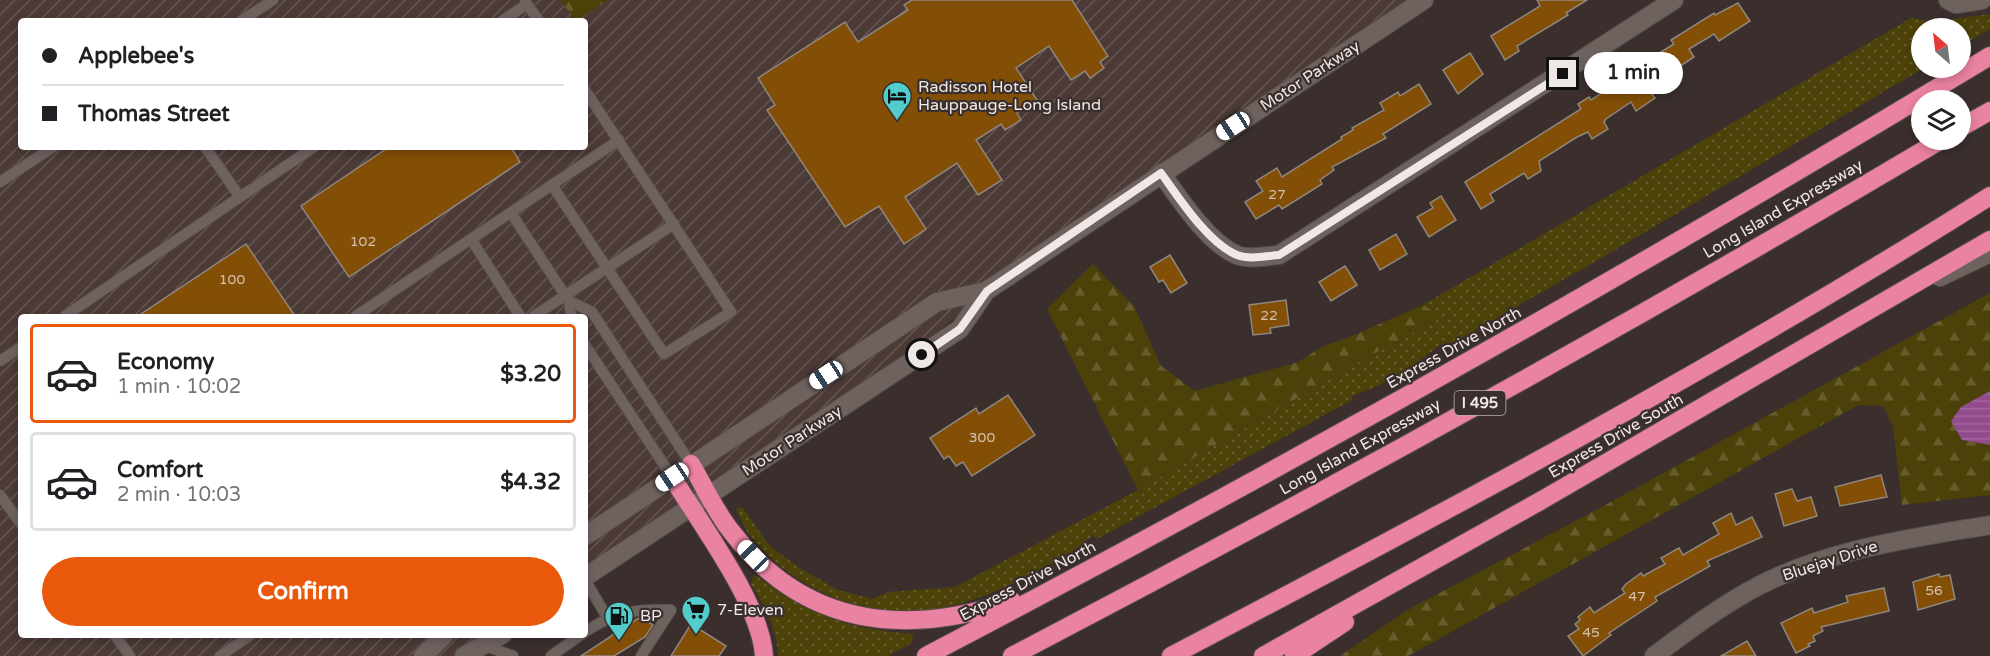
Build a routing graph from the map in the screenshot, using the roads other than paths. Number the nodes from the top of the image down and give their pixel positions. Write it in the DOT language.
graph roads {
  1 [pos="273,0"];
  2 [pos="1424,0"];
  3 [pos="1674,0"];
  4 [pos="1948,0"];
  5 [pos="1982,0"];
  6 [pos="526,2"];
  7 [pos="246,18"];
  8 [pos="506,18"];
  9 [pos="537,18"];
  10 [pos="1990,56"];
  11 [pos="588,94"];
  12 [pos="1990,111"];
  13 [pos="1971,122"];
  14 [pos="619,140"];
  15 [pos="48,150"];
  16 [pos="207,150"];
  17 [pos="310,150"];
  18 [pos="1924,150"];
  19 [pos="1161,173"];
  20 [pos="0,182"];
  21 [pos="552,185"];
  22 [pos="1990,196"];
  23 [pos="240,197"];
  24 [pos="510,213"];
  25 [pos="674,224"];
  26 [pos="471,239"];
  27 [pos="1990,240"];
  28 [pos="1990,253"];
  29 [pos="608,268"];
  30 [pos="987,291"];
  31 [pos="567,298"];
  32 [pos="1877,308"];
  33 [pos="68,314"];
  34 [pos="359,314"];
  35 [pos="519,314"];
  36 [pos="538,314"];
  37 [pos="571,314"];
  38 [pos="18,348"];
  39 [pos="588,350"];
  40 [pos="0,361"];
  41 [pos="691,464"];
  42 [pos="672,477"];
  43 [pos="0,495"];
  44 [pos="710,496"];
  45 [pos="691,508"];
  46 [pos="18,520"];
  47 [pos="1990,525"];
  48 [pos="588,534"];
  49 [pos="1421,570"];
  50 [pos="588,577"];
  51 [pos="1065,583"];
  52 [pos="588,584"];
  53 [pos="607,617"];
  54 [pos="588,630"];
  55 [pos="117,638"];
  56 [pos="246,638"];
  57 [pos="441,638"];
  58 [pos="497,638"];
  59 [pos="576,638"];
  60 [pos="486,646"];
  61 [pos="130,656"];
  62 [pos="220,656"];
  63 [pos="423,656"];
  64 [pos="464,656"];
  65 [pos="513,656"];
  66 [pos="550,656"];
  67 [pos="641,656"];
  68 [pos="764,656"];
  69 [pos="926,656"];
  70 [pos="1012,656"];
  71 [pos="1172,656"];
  72 [pos="1263,656"];
  73 [pos="1294,656"];
  74 [pos="1654,656"];
  1 -- 7 [label="lane"];
  2 -- 19 [label="main road, Motor Parkway"];
  3 -- 19 [label="main road"];
  4 -- 5 [label="main road"];
  6 -- 8 [label="lane"];
  6 -- 9 [label="lane"];
  10 -- 51 [label="highway, Express Drive North"];
  11 -- 14 [label="lane"];
  12 -- 13 [label="highway"];
  14 -- 21 [label="lane"];
  14 -- 25 [label="lane"];
  15 -- 20 [label="lane"];
  16 -- 23 [label="lane"];
  17 -- 23 [label="lane"];
  18 -- 70 [label="highway, Long Island Expressway / I 495"];
  19 -- 30 [label="main road, Motor Parkway"];
  21 -- 24 [label="lane"];
  21 -- 29 [label="lane"];
  22 -- 71 [label="highway"];
  23 -- 33 [label="lane"];
  24 -- 26 [label="lane"];
  24 -- 31 [label="lane"];
  25 -- 29 [label="lane"];
  25 -- 29 [label="lane"];
  26 -- 34 [label="lane"];
  26 -- 35 [label="lane"];
  27 -- 32 [label="highway"];
  28 -- 32 [label="main road, Express Drive South"];
  29 -- 31 [label="lane"];
  30 -- 41 [label="main road, Motor Parkway"];
  30 -- 44 [label="main road, Motor Parkway"];
  31 -- 36 [label="lane"];
  31 -- 37 [label="lane"];
  31 -- 41 [label="lane"];
  32 -- 49 [label="highway, Express Drive South"];
  38 -- 40 [label="lane"];
  39 -- 42 [label="lane"];
  41 -- 42 [label="main road, Motor Parkway"];
  41 -- 44 [label="highway"];
  42 -- 45 [label="highway"];
  42 -- 48 [label="main road, Motor Parkway"];
  43 -- 46 [label="lane"];
  44 -- 45 [label="main road, Motor Parkway"];
  44 -- 51 [label="highway"];
  45 -- 50 [label="main road, Motor Parkway"];
  45 -- 68 [label="highway"];
  47 -- 74 [label="main road, Bluejay Drive"];
  49 -- 72 [label="highway, Express Drive South"];
  49 -- 73 [label="highway"];
  51 -- 69 [label="highway, Express Drive North"];
  52 -- 53 [label="lane"];
  53 -- 54 [label="lane"];
  53 -- 67 [label="lane"];
  55 -- 61 [label="lane"];
  56 -- 62 [label="lane"];
  57 -- 63 [label="main road"];
  58 -- 60 [label="main road"];
  59 -- 66 [label="lane"];
  60 -- 64 [label="main road"];
  60 -- 65 [label="lane"];
}
